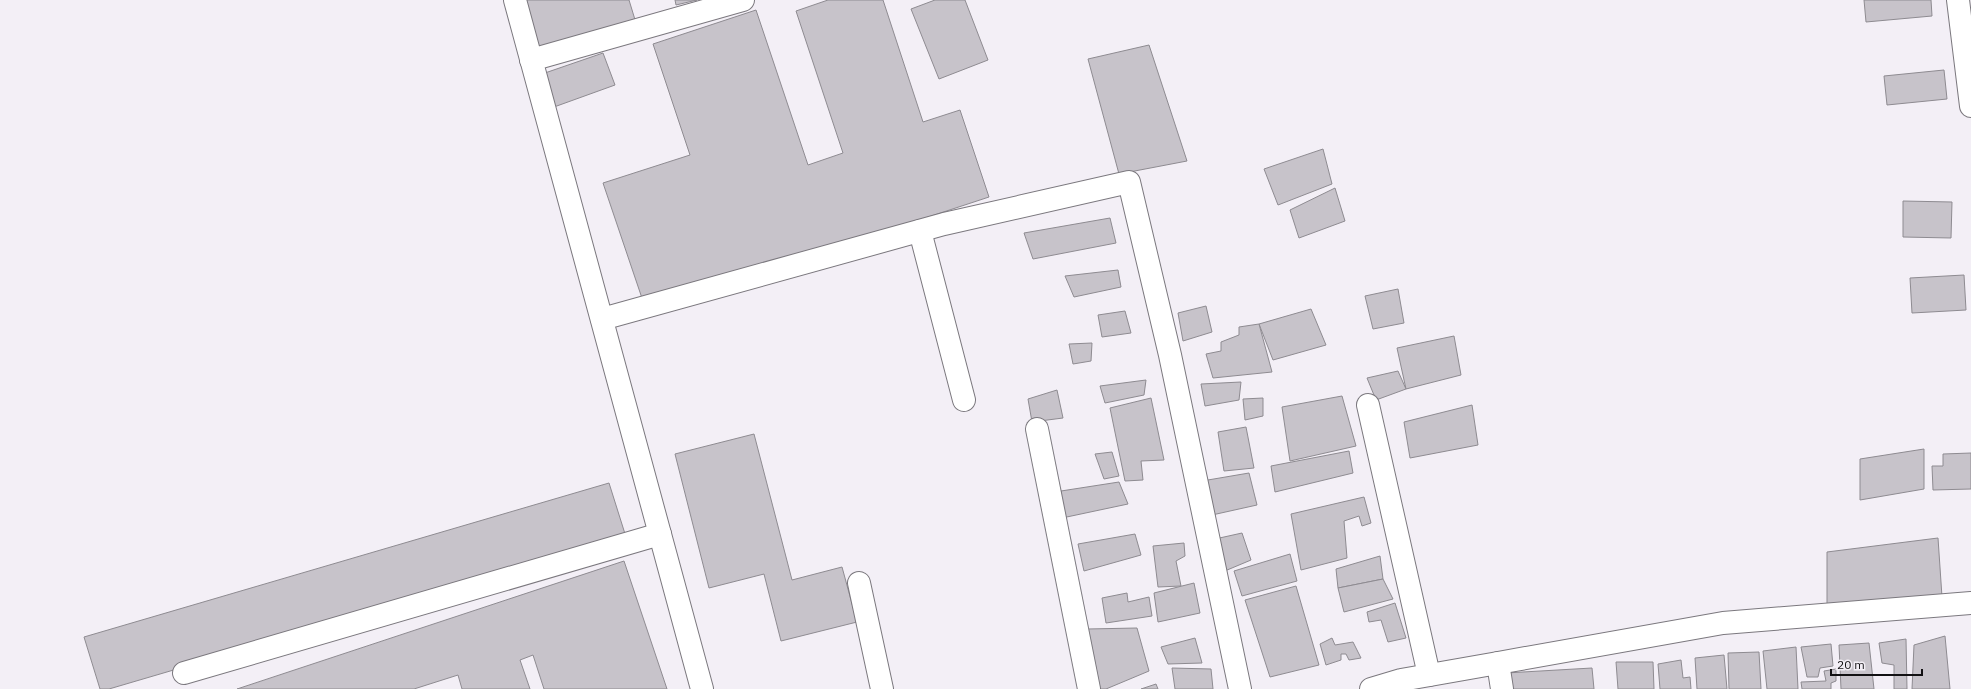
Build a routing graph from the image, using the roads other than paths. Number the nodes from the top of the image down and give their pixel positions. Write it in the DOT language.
graph roads {
  1 [pos="515,0"];
  2 [pos="743,0"];
  3 [pos="1958,0"];
  4 [pos="531,60"];
  5 [pos="1971,106"];
  6 [pos="920,231"];
  7 [pos="602,319"];
  8 [pos="964,400"];
  9 [pos="1368,405"];
  10 [pos="1037,429"];
  11 [pos="660,534"];
  12 [pos="859,583"];
  13 [pos="1971,603"];
  14 [pos="1498,663"];
  15 [pos="184,673"];
  16 [pos="1429,675"];
  17 [pos="702,689"];
  18 [pos="882,689"];
  19 [pos="1089,689"];
  20 [pos="1240,689"];
  21 [pos="1371,689"];
  22 [pos="1502,689"];
  1 -- 4 [label="street"];
  2 -- 4 [label="street"];
  3 -- 5 [label="street"];
  4 -- 7 [label="street"];
  6 -- 7 [label="street"];
  6 -- 8 [label="street"];
  6 -- 20 [label="street"];
  7 -- 11 [label="street"];
  9 -- 16 [label="street"];
  10 -- 19 [label="street"];
  11 -- 15 [label="street"];
  11 -- 17 [label="street"];
  12 -- 18 [label="street"];
  13 -- 14 [label="street"];
  14 -- 16 [label="street"];
  14 -- 22 [label="street"];
  16 -- 21 [label="street"];
}
